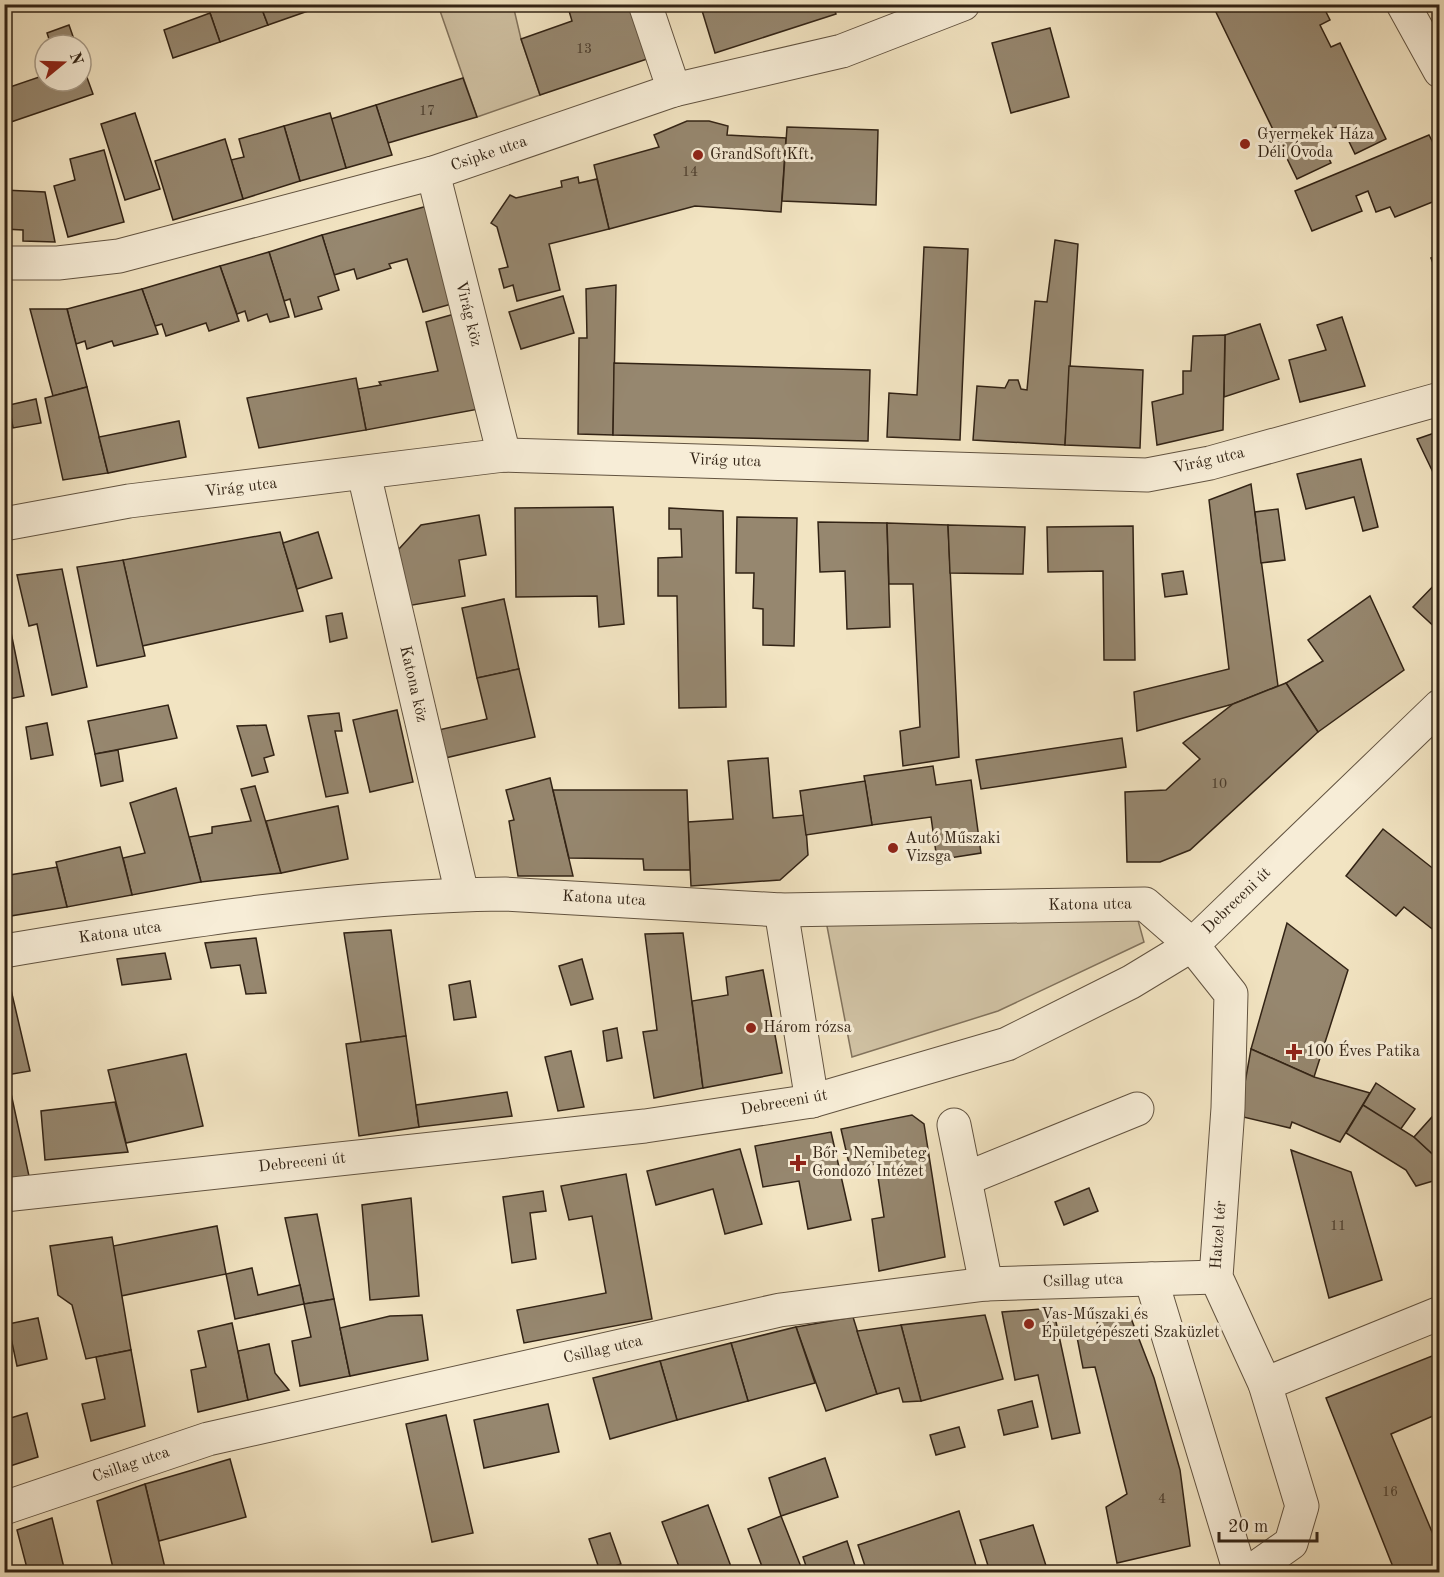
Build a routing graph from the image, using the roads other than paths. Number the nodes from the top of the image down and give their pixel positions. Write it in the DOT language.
graph roads {
  1 [pos="645,4"];
  2 [pos="963,4"];
  3 [pos="1403,4"];
  4 [pos="1440,71"];
  5 [pos="674,90"];
  6 [pos="433,173"];
  7 [pos="4,263"];
  8 [pos="1440,399"];
  9 [pos="504,455"];
  10 [pos="364,474"];
  11 [pos="4,524"];
  12 [pos="1440,706"];
  13 [pos="462,894"];
  14 [pos="781,909"];
  15 [pos="1192,945"];
  16 [pos="4,951"];
  17 [pos="812,1101"];
  18 [pos="1137,1109"];
  19 [pos="954,1125"];
  20 [pos="965,1179"];
  21 [pos="4,1195"];
  22 [pos="1216,1277"];
  23 [pos="1150,1279"];
  24 [pos="986,1284"];
  25 [pos="1440,1313"];
  26 [pos="1265,1384"];
  27 [pos="4,1508"];
  28 [pos="1240,1572"];
  29 [pos="1250,1572"];
  1 -- 5 [label="street"];
  2 -- 5 [label="street, Csipke utca"];
  3 -- 4 [label="street"];
  5 -- 6 [label="street, Csipke utca"];
  6 -- 7 [label="street, Csipke utca"];
  6 -- 9 [label="street, Virág köz"];
  8 -- 9 [label="street, Virág utca"];
  9 -- 10 [label="street, Virág utca"];
  10 -- 11 [label="street, Virág utca"];
  10 -- 13 [label="street, Katona köz"];
  12 -- 15 [label="street, Debreceni út"];
  13 -- 14 [label="street, Katona utca"];
  13 -- 16 [label="street, Katona utca"];
  14 -- 15 [label="street, Katona utca"];
  14 -- 17 [label="street"];
  15 -- 17 [label="street, Debreceni út"];
  15 -- 22 [label="street, Hatzel tér"];
  17 -- 21 [label="street, Debreceni út"];
  18 -- 20 [label="street"];
  19 -- 20 [label="street"];
  20 -- 24 [label="street"];
  22 -- 23 [label="street, Csillag utca"];
  22 -- 26 [label="street, Hatzel tér"];
  23 -- 24 [label="street, Csillag utca"];
  23 -- 28 [label="street"];
  24 -- 27 [label="street, Csillag utca"];
  25 -- 26 [label="street"];
  26 -- 29 [label="street, Hatzel tér"];
}
